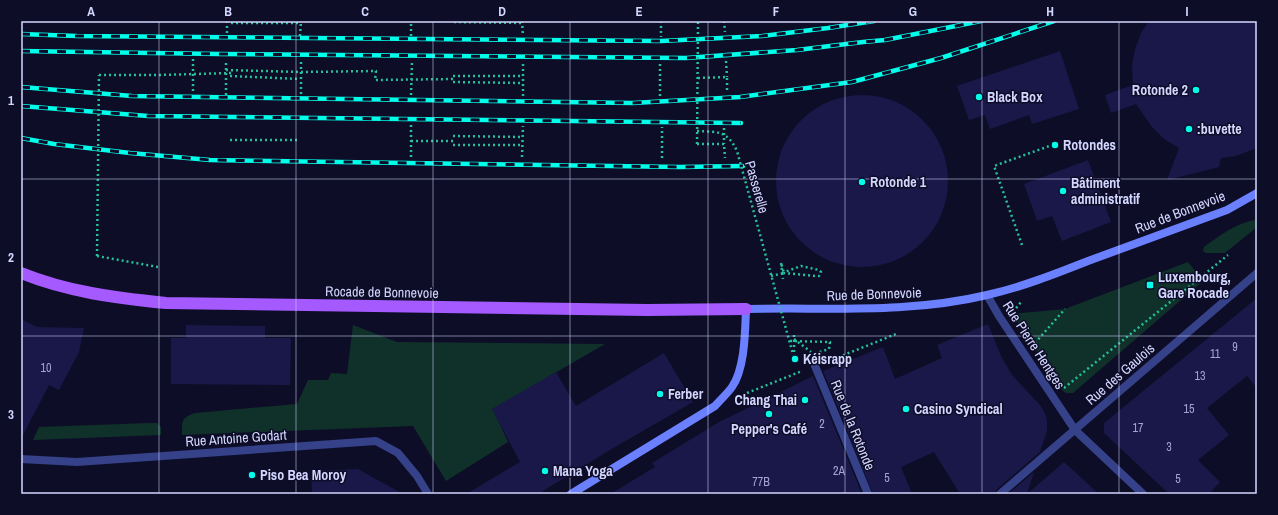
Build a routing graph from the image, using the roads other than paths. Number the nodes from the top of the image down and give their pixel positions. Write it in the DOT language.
graph roads {
  1 [pos="1257,194"];
  2 [pos="21,273"];
  3 [pos="1257,273"];
  4 [pos="987,295"];
  5 [pos="746,309"];
  6 [pos="815,366"];
  7 [pos="1074,430"];
  8 [pos="21,459"];
  9 [pos="428,494"];
  10 [pos="571,494"];
  11 [pos="868,494"];
  12 [pos="1000,494"];
  13 [pos="1143,494"];
  1 -- 4 [label="main road, Rue de Bonnevoie"];
  2 -- 5 [label="main road, Rocade de Bonnevoie"];
  3 -- 7 [label="street, Rue des Gaulois"];
  4 -- 5 [label="main road, Rue de Bonnevoie"];
  4 -- 7 [label="street, Rue Pierre Hentges"];
  5 -- 10 [label="main road"];
  6 -- 11 [label="street, Rue de la Rotonde"];
  7 -- 12 [label="street, Rue des Gaulois"];
  7 -- 13 [label="street, Rue Pierre Hentges"];
  8 -- 9 [label="street, Rue Antoine Godart"];
}
